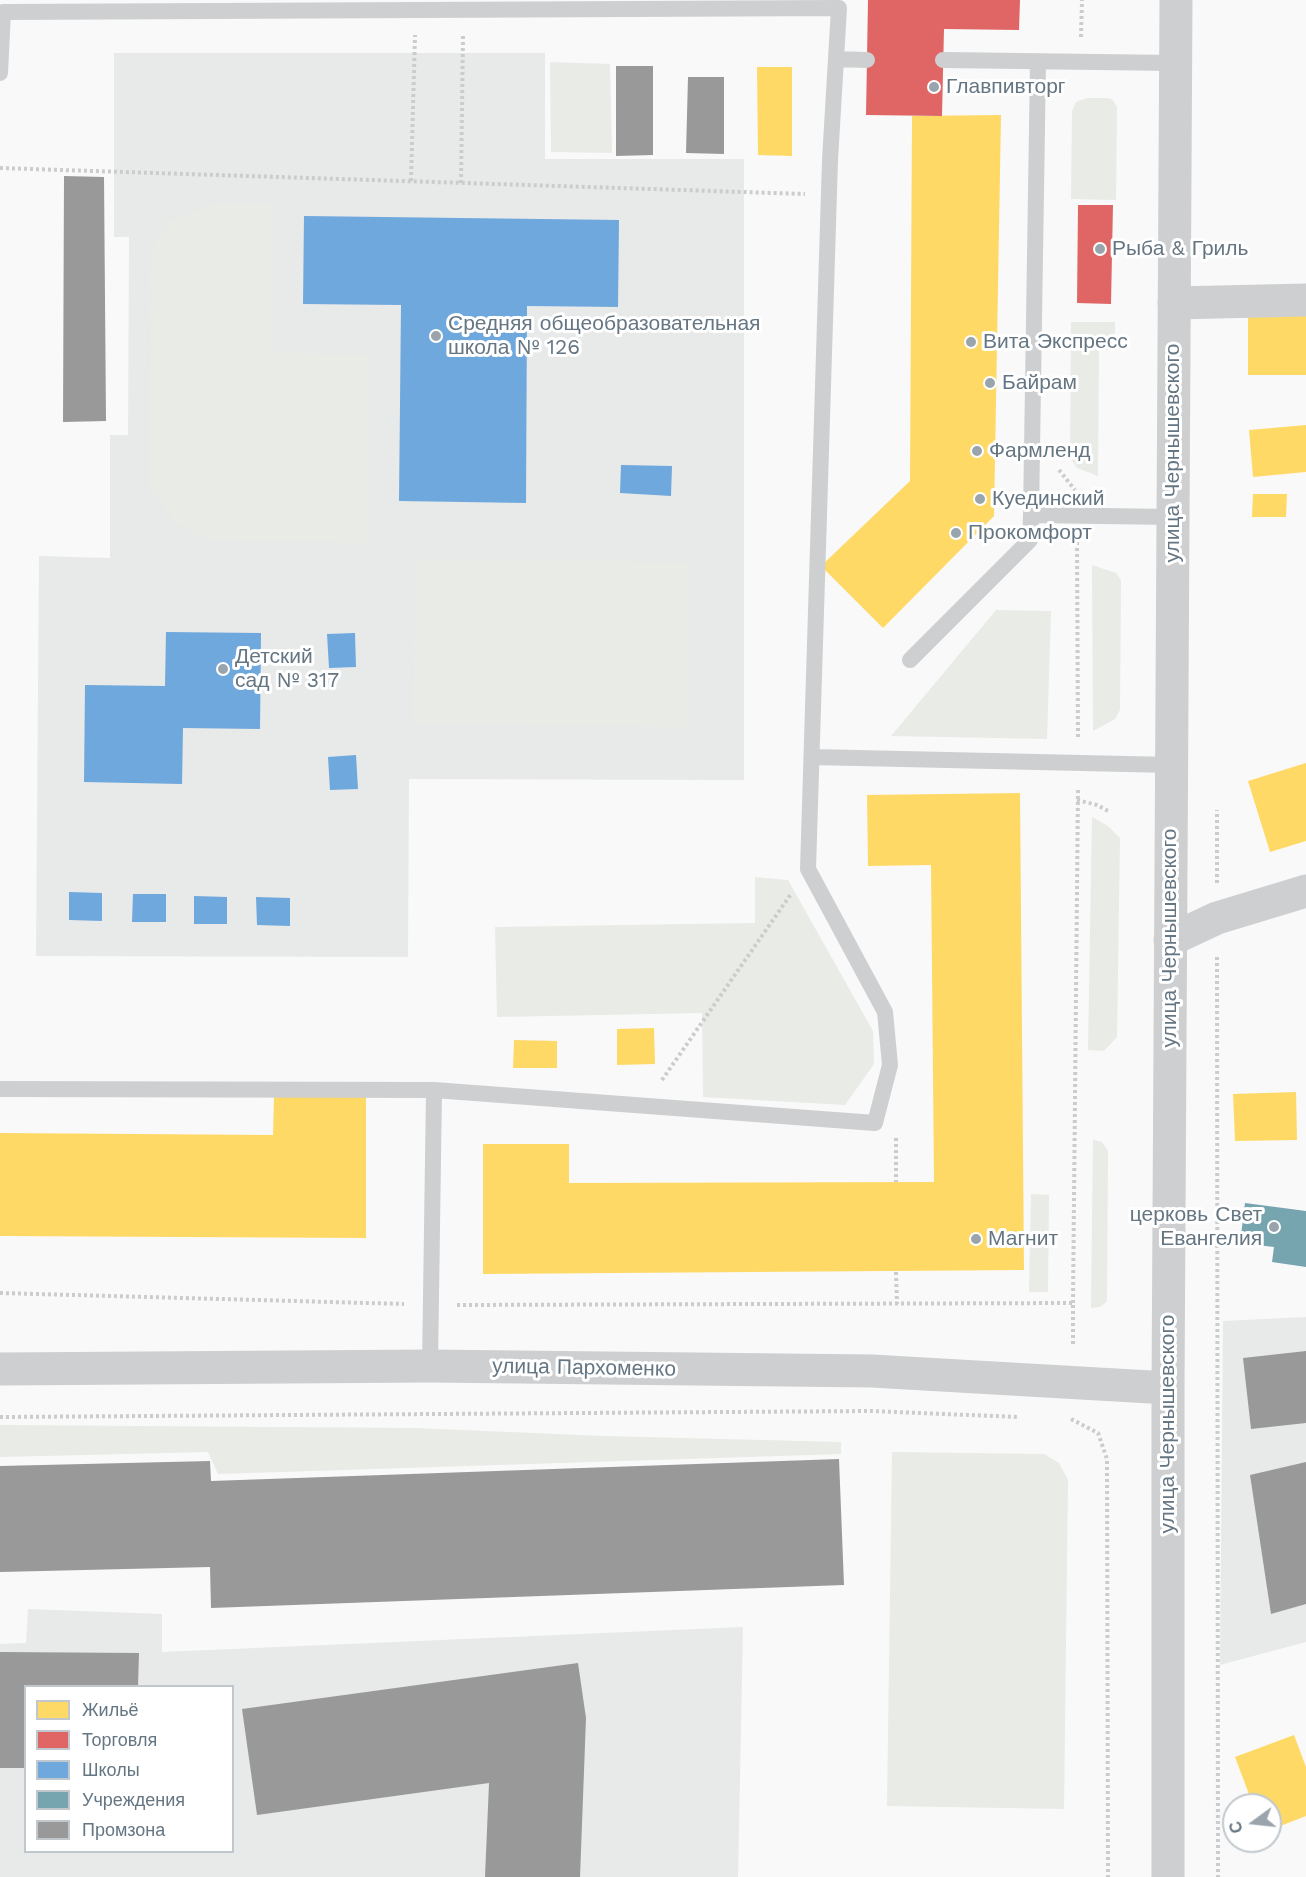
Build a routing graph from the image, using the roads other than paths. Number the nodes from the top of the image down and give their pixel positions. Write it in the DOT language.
graph roads {
  1 [pos="1176,0"];
  2 [pos="381,5"];
  3 [pos="571,5"];
  4 [pos="836,59"];
  5 [pos="867,60"];
  6 [pos="943,60"];
  7 [pos="1038,62"];
  8 [pos="1175,63"];
  9 [pos="0,73"];
  10 [pos="1306,300"];
  11 [pos="1174,303"];
  12 [pos="1031,515"];
  13 [pos="1173,517"];
  14 [pos="910,660"];
  15 [pos="812,757"];
  16 [pos="1172,765"];
  17 [pos="1306,891"];
  18 [pos="1170,940"];
  19 [pos="0,1089"];
  20 [pos="434,1090"];
  21 [pos="430,1366"];
  22 [pos="0,1369"];
  23 [pos="1168,1388"];
  24 [pos="1168,1877"];
  1 -- 8 [label="street, улица Чернышевского"];
  2 -- 3 [label="lane"];
  2 -- 9 [label="lane"];
  3 -- 4 [label="lane"];
  4 -- 5 [label="lane"];
  4 -- 15 [label="lane"];
  6 -- 7 [label="lane"];
  7 -- 8 [label="lane"];
  7 -- 12 [label="lane"];
  8 -- 11 [label="street, улица Чернышевского"];
  10 -- 11 [label="street"];
  11 -- 13 [label="street, улица Чернышевского"];
  12 -- 13 [label="lane"];
  12 -- 14 [label="lane"];
  13 -- 16 [label="street, улица Чернышевского"];
  15 -- 16 [label="lane"];
  15 -- 20 [label="lane"];
  16 -- 18 [label="street, улица Чернышевского"];
  17 -- 18 [label="street"];
  18 -- 23 [label="street, улица Чернышевского"];
  19 -- 20 [label="lane"];
  20 -- 21 [label="lane"];
  21 -- 22 [label="street, улица Пархоменко"];
  21 -- 23 [label="street, улица Пархоменко"];
  23 -- 24 [label="street, улица Чернышевского"];
}
